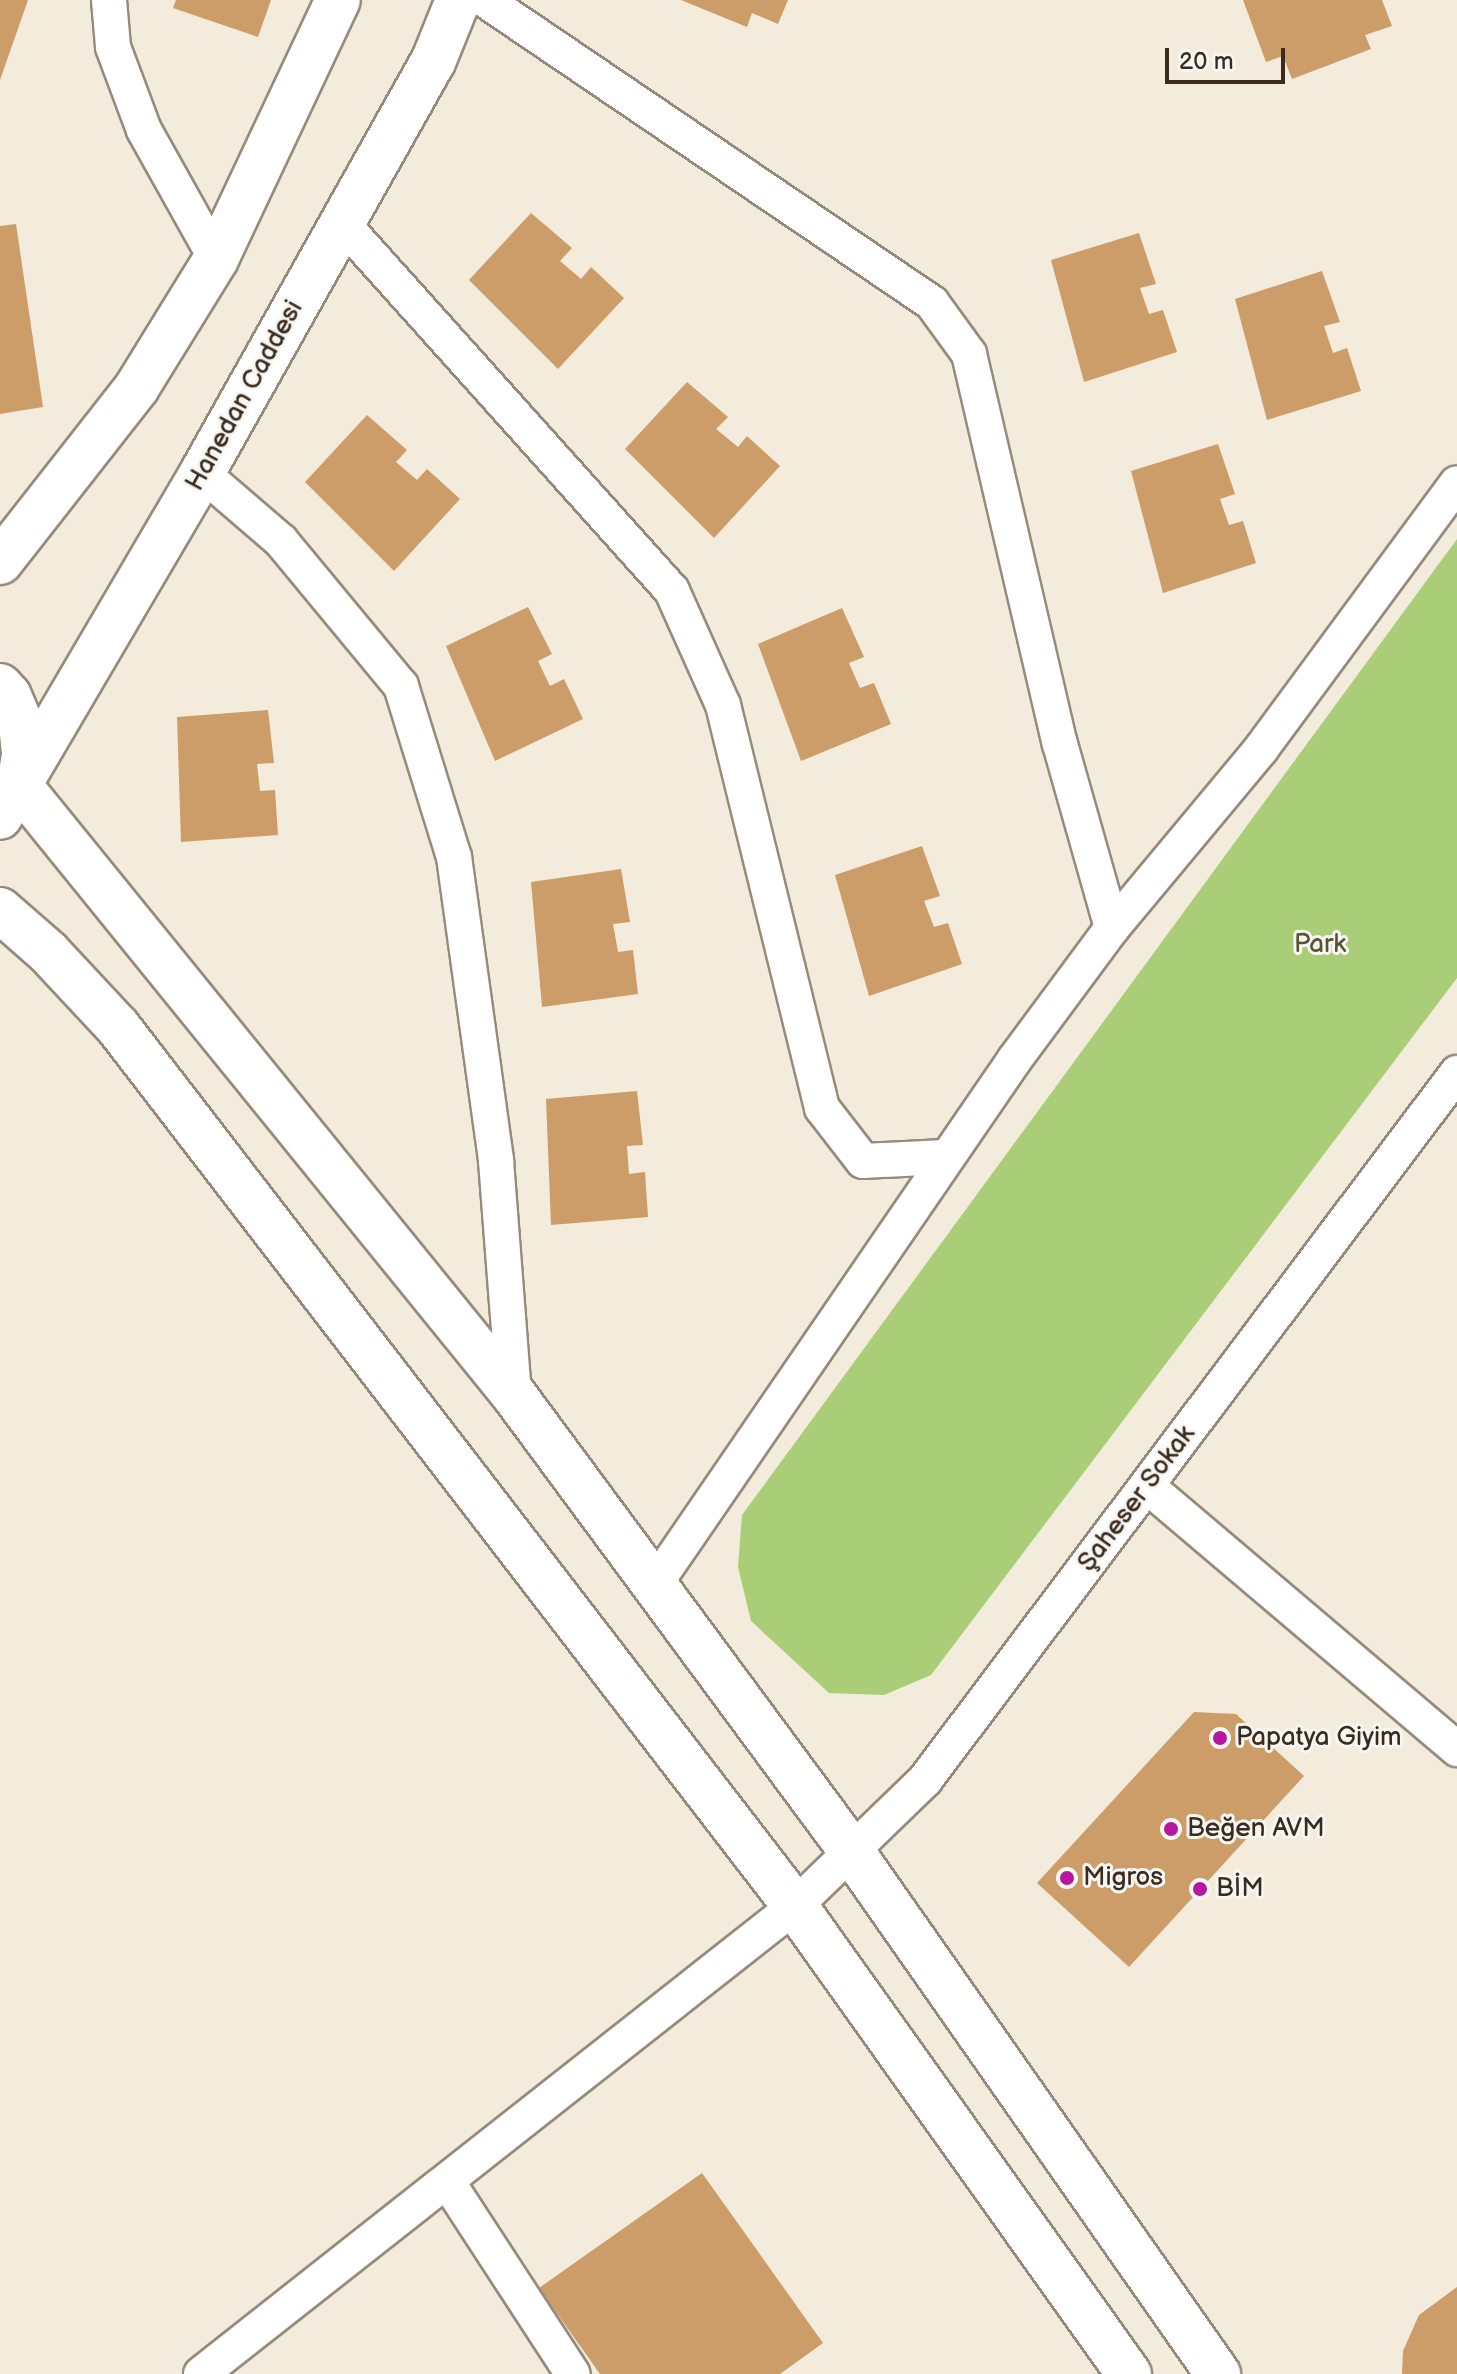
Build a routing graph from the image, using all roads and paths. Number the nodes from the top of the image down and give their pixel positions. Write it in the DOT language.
graph roads {
  1 [pos="109,0"];
  2 [pos="338,0"];
  3 [pos="458,0"];
  4 [pos="485,0"];
  5 [pos="342,223"];
  6 [pos="216,259"];
  7 [pos="202,473"];
  8 [pos="1457,483"];
  9 [pos="0,562"];
  10 [pos="0,686"];
  11 [pos="9,801"];
  12 [pos="0,910"];
  13 [pos="1112,928"];
  14 [pos="1457,1073"];
  15 [pos="944,1157"];
  16 [pos="514,1395"];
  17 [pos="1147,1486"];
  18 [pos="655,1584"];
  19 [pos="1457,1749"];
  20 [pos="852,1852"];
  21 [pos="795,1906"];
  22 [pos="447,2181"];
  23 [pos="201,2374"];
  24 [pos="573,2374"];
  25 [pos="1129,2374"];
  26 [pos="1218,2374"];
  1 -- 6 [label="street"];
  2 -- 6 [label="street"];
  3 -- 5 [label="street, Hanedan Caddesi"];
  4 -- 13 [label="street"];
  5 -- 7 [label="street, Hanedan Caddesi"];
  5 -- 15 [label="street"];
  6 -- 9 [label="street"];
  7 -- 11 [label="street, Hanedan Caddesi"];
  7 -- 16 [label="street"];
  8 -- 13 [label="street"];
  10 -- 11 [label="street"];
  11 -- 16 [label="street"];
  12 -- 21 [label="street"];
  13 -- 15 [label="street"];
  14 -- 17 [label="street, Şaheser Sokak"];
  15 -- 18 [label="street"];
  16 -- 18 [label="street"];
  17 -- 19 [label="street"];
  17 -- 20 [label="street, Şaheser Sokak"];
  18 -- 20 [label="street"];
  20 -- 21 [label="street, Şaheser Sokak"];
  20 -- 26 [label="street"];
  21 -- 22 [label="street, Şaheser Sokak"];
  21 -- 25 [label="street"];
  22 -- 23 [label="street, Şaheser Sokak"];
  22 -- 24 [label="street"];
}
